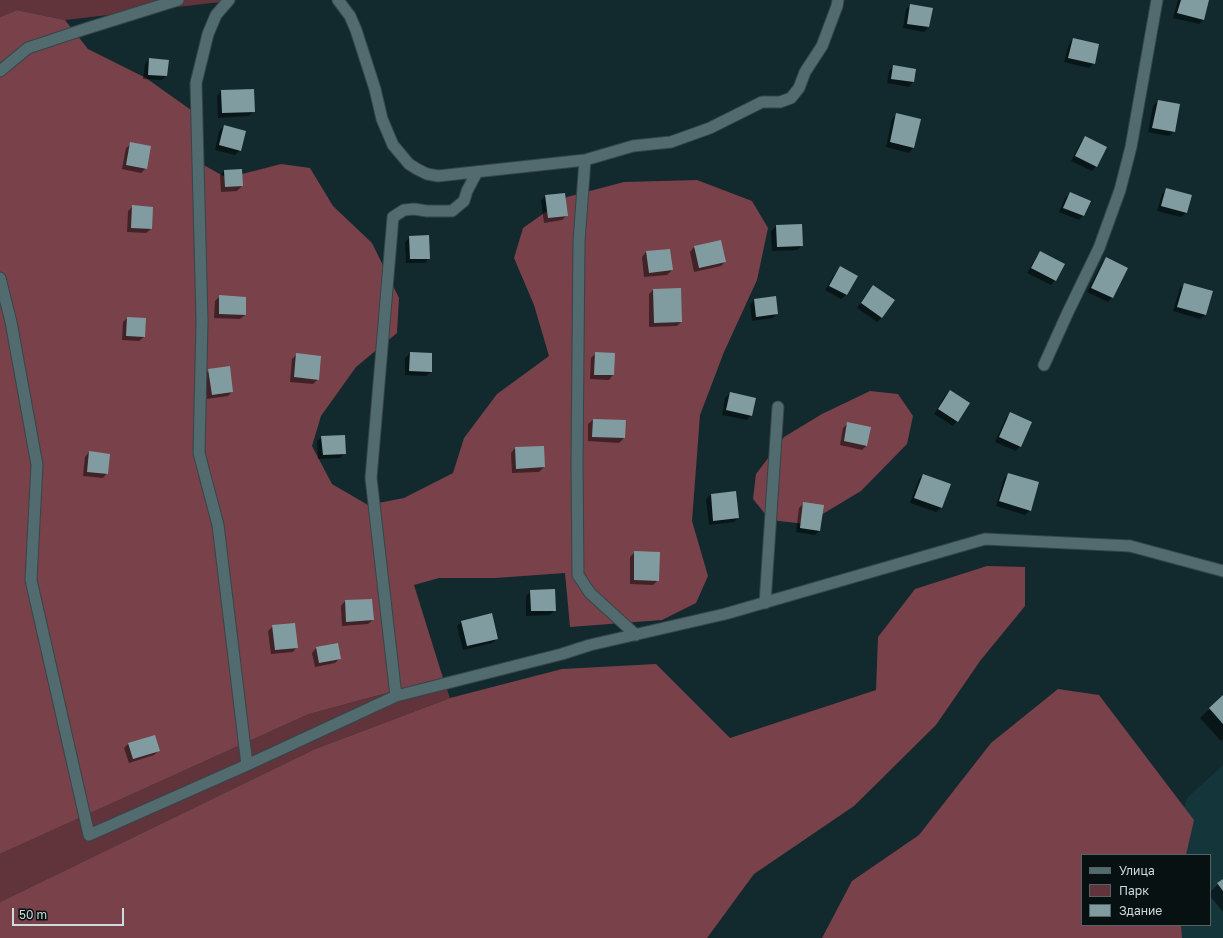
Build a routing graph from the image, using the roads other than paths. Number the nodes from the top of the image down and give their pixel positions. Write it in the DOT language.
graph roads {
  1 [pos="178,0"];
  2 [pos="229,0"];
  3 [pos="338,0"];
  4 [pos="838,0"];
  5 [pos="1157,0"];
  6 [pos="0,71"];
  7 [pos="585,160"];
  8 [pos="477,172"];
  9 [pos="0,278"];
  10 [pos="1044,365"];
  11 [pos="778,407"];
  12 [pos="1223,571"];
  13 [pos="765,603"];
  14 [pos="636,635"];
  15 [pos="396,696"];
  16 [pos="247,765"];
  1 -- 6 [label="street"];
  2 -- 16 [label="street"];
  3 -- 8 [label="street"];
  4 -- 7 [label="street"];
  5 -- 10 [label="street"];
  7 -- 8 [label="street"];
  7 -- 14 [label="street"];
  8 -- 15 [label="street"];
  9 -- 16 [label="street"];
  11 -- 13 [label="street"];
  12 -- 13 [label="street"];
  13 -- 14 [label="street"];
  14 -- 15 [label="street"];
  15 -- 16 [label="street"];
}
